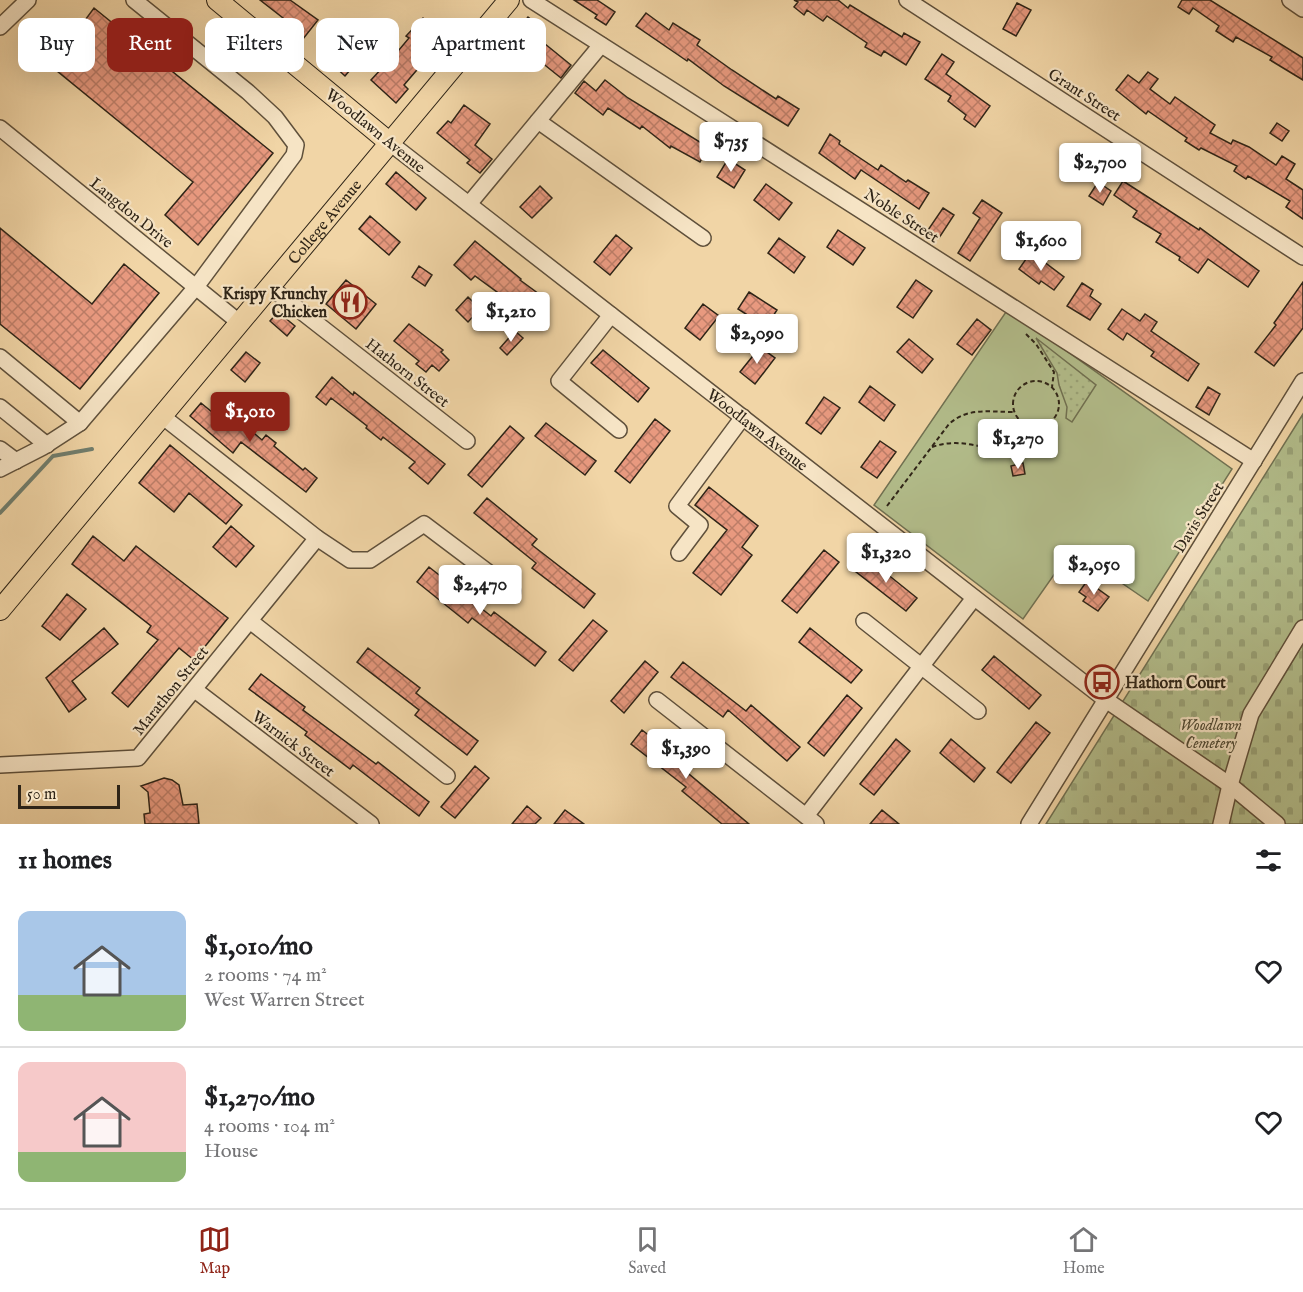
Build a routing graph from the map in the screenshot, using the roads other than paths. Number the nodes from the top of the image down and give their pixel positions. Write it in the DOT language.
graph roads {
  1 [pos="28,0"];
  2 [pos="134,0"];
  3 [pos="217,0"];
  4 [pos="509,0"];
  5 [pos="531,0"];
  6 [pos="907,0"];
  7 [pos="1290,0"];
  8 [pos="1303,9"];
  9 [pos="0,27"];
  10 [pos="601,45"];
  11 [pos="538,121"];
  12 [pos="0,128"];
  13 [pos="390,143"];
  14 [pos="469,204"];
  15 [pos="703,238"];
  16 [pos="1303,257"];
  17 [pos="196,287"];
  18 [pos="270,287"];
  19 [pos="611,315"];
  20 [pos="240,323"];
  21 [pos="0,357"];
  22 [pos="1303,381"];
  23 [pos="0,407"];
  24 [pos="162,416"];
  25 [pos="743,417"];
  26 [pos="80,423"];
  27 [pos="620,430"];
  28 [pos="467,441"];
  29 [pos="47,445"];
  30 [pos="0,448"];
  31 [pos="16,461"];
  32 [pos="1254,461"];
  33 [pos="0,469"];
  34 [pos="317,538"];
  35 [pos="679,553"];
  36 [pos="513,591"];
  37 [pos="974,597"];
  38 [pos="0,610"];
  39 [pos="250,621"];
  40 [pos="864,621"];
  41 [pos="1303,628"];
  42 [pos="922,667"];
  43 [pos="195,690"];
  44 [pos="657,700"];
  45 [pos="1106,700"];
  46 [pos="978,711"];
  47 [pos="0,765"];
  48 [pos="447,776"];
  49 [pos="1230,784"];
  50 [pos="811,820"];
  51 [pos="371,824"];
  52 [pos="1029,824"];
  53 [pos="1221,824"];
  54 [pos="1277,824"];
  1 -- 9 [label="street"];
  2 -- 17 [label="street"];
  3 -- 13 [label="main road, Woodlawn Avenue"];
  4 -- 13 [label="main road, College Avenue"];
  5 -- 10 [label="street, Noble Street"];
  6 -- 16 [label="street, Grant Street"];
  7 -- 8 [label="street"];
  10 -- 11 [label="street"];
  10 -- 32 [label="street, Noble Street"];
  11 -- 14 [label="street"];
  11 -- 15 [label="street"];
  12 -- 17 [label="street, Langdon Drive"];
  13 -- 14 [label="street, Woodlawn Avenue"];
  13 -- 18 [label="main road, College Avenue"];
  14 -- 19 [label="street, Woodlawn Avenue"];
  17 -- 20 [label="street, Langdon Drive"];
  17 -- 26 [label="street"];
  18 -- 20 [label="main road, College Avenue"];
  18 -- 28 [label="street, Hathorn Street"];
  19 -- 25 [label="street, Woodlawn Avenue"];
  19 -- 27 [label="street"];
  20 -- 24 [label="main road, College Avenue"];
  21 -- 26 [label="street"];
  22 -- 32 [label="street, Davis Street"];
  23 -- 29 [label="street"];
  24 -- 34 [label="street"];
  24 -- 38 [label="main road, College Avenue"];
  25 -- 35 [label="street"];
  25 -- 37 [label="street, Woodlawn Avenue"];
  26 -- 29 [label="street"];
  29 -- 31 [label="street"];
  30 -- 31 [label="street"];
  31 -- 33 [label="street"];
  32 -- 45 [label="street, Davis Street"];
  34 -- 36 [label="street"];
  34 -- 39 [label="street, Marathon Street"];
  37 -- 42 [label="street"];
  37 -- 45 [label="street, Woodlawn Avenue"];
  39 -- 43 [label="street, Marathon Street"];
  39 -- 48 [label="street"];
  40 -- 42 [label="street"];
  41 -- 49 [label="street"];
  42 -- 46 [label="street"];
  42 -- 50 [label="street"];
  43 -- 47 [label="street, Marathon Street"];
  43 -- 51 [label="street, Warnick Street"];
  44 -- 50 [label="street"];
  45 -- 49 [label="street, Woodlawn Avenue"];
  45 -- 52 [label="street, Davis Street"];
  49 -- 53 [label="street"];
  49 -- 54 [label="street, Woodlawn Avenue"];
}
